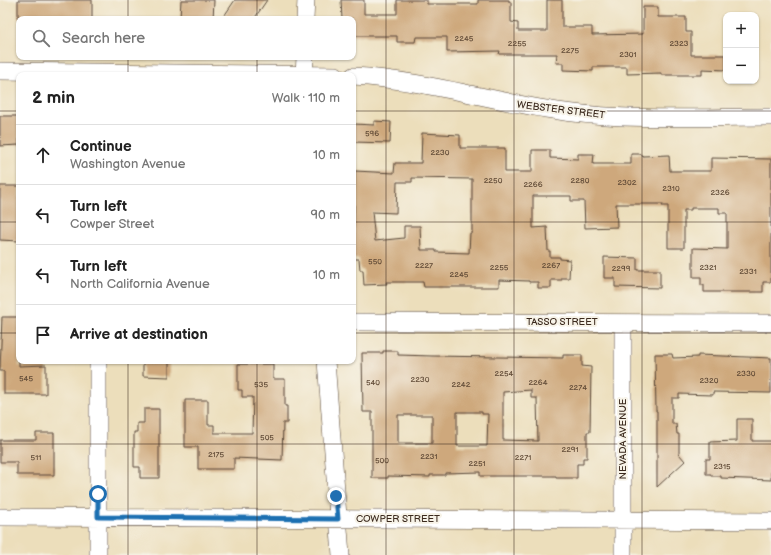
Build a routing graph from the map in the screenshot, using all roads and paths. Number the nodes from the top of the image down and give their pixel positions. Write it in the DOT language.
graph roads {
  1 [pos="306,0"];
  2 [pos="305,16"];
  3 [pos="305,60"];
  4 [pos="0,72"];
  5 [pos="16,72"];
  6 [pos="304,72"];
  7 [pos="356,76"];
  8 [pos="771,117"];
  9 [pos="356,322"];
  10 [pos="622,323"];
  11 [pos="771,323"];
  12 [pos="98,364"];
  13 [pos="326,364"];
  14 [pos="0,517"];
  15 [pos="98,517"];
  16 [pos="338,519"];
  17 [pos="623,520"];
  18 [pos="771,521"];
  19 [pos="98,555"];
  20 [pos="340,555"];
  21 [pos="623,555"];
  1 -- 2 [label="street"];
  3 -- 6 [label="street"];
  4 -- 5 [label="street"];
  7 -- 8 [label="street, WEBSTER STREET"];
  9 -- 10 [label="street, TASSO STREET"];
  10 -- 11 [label="street, TASSO STREET"];
  10 -- 17 [label="street, NEVADA AVENUE"];
  12 -- 15 [label="street"];
  13 -- 16 [label="street"];
  14 -- 15 [label="street, COWPER STREET"];
  15 -- 16 [label="street, COWPER STREET"];
  15 -- 19 [label="street"];
  16 -- 17 [label="street, COWPER STREET"];
  16 -- 20 [label="street"];
  17 -- 18 [label="street, COWPER STREET"];
  17 -- 21 [label="street, NEVADA AVENUE"];
}
